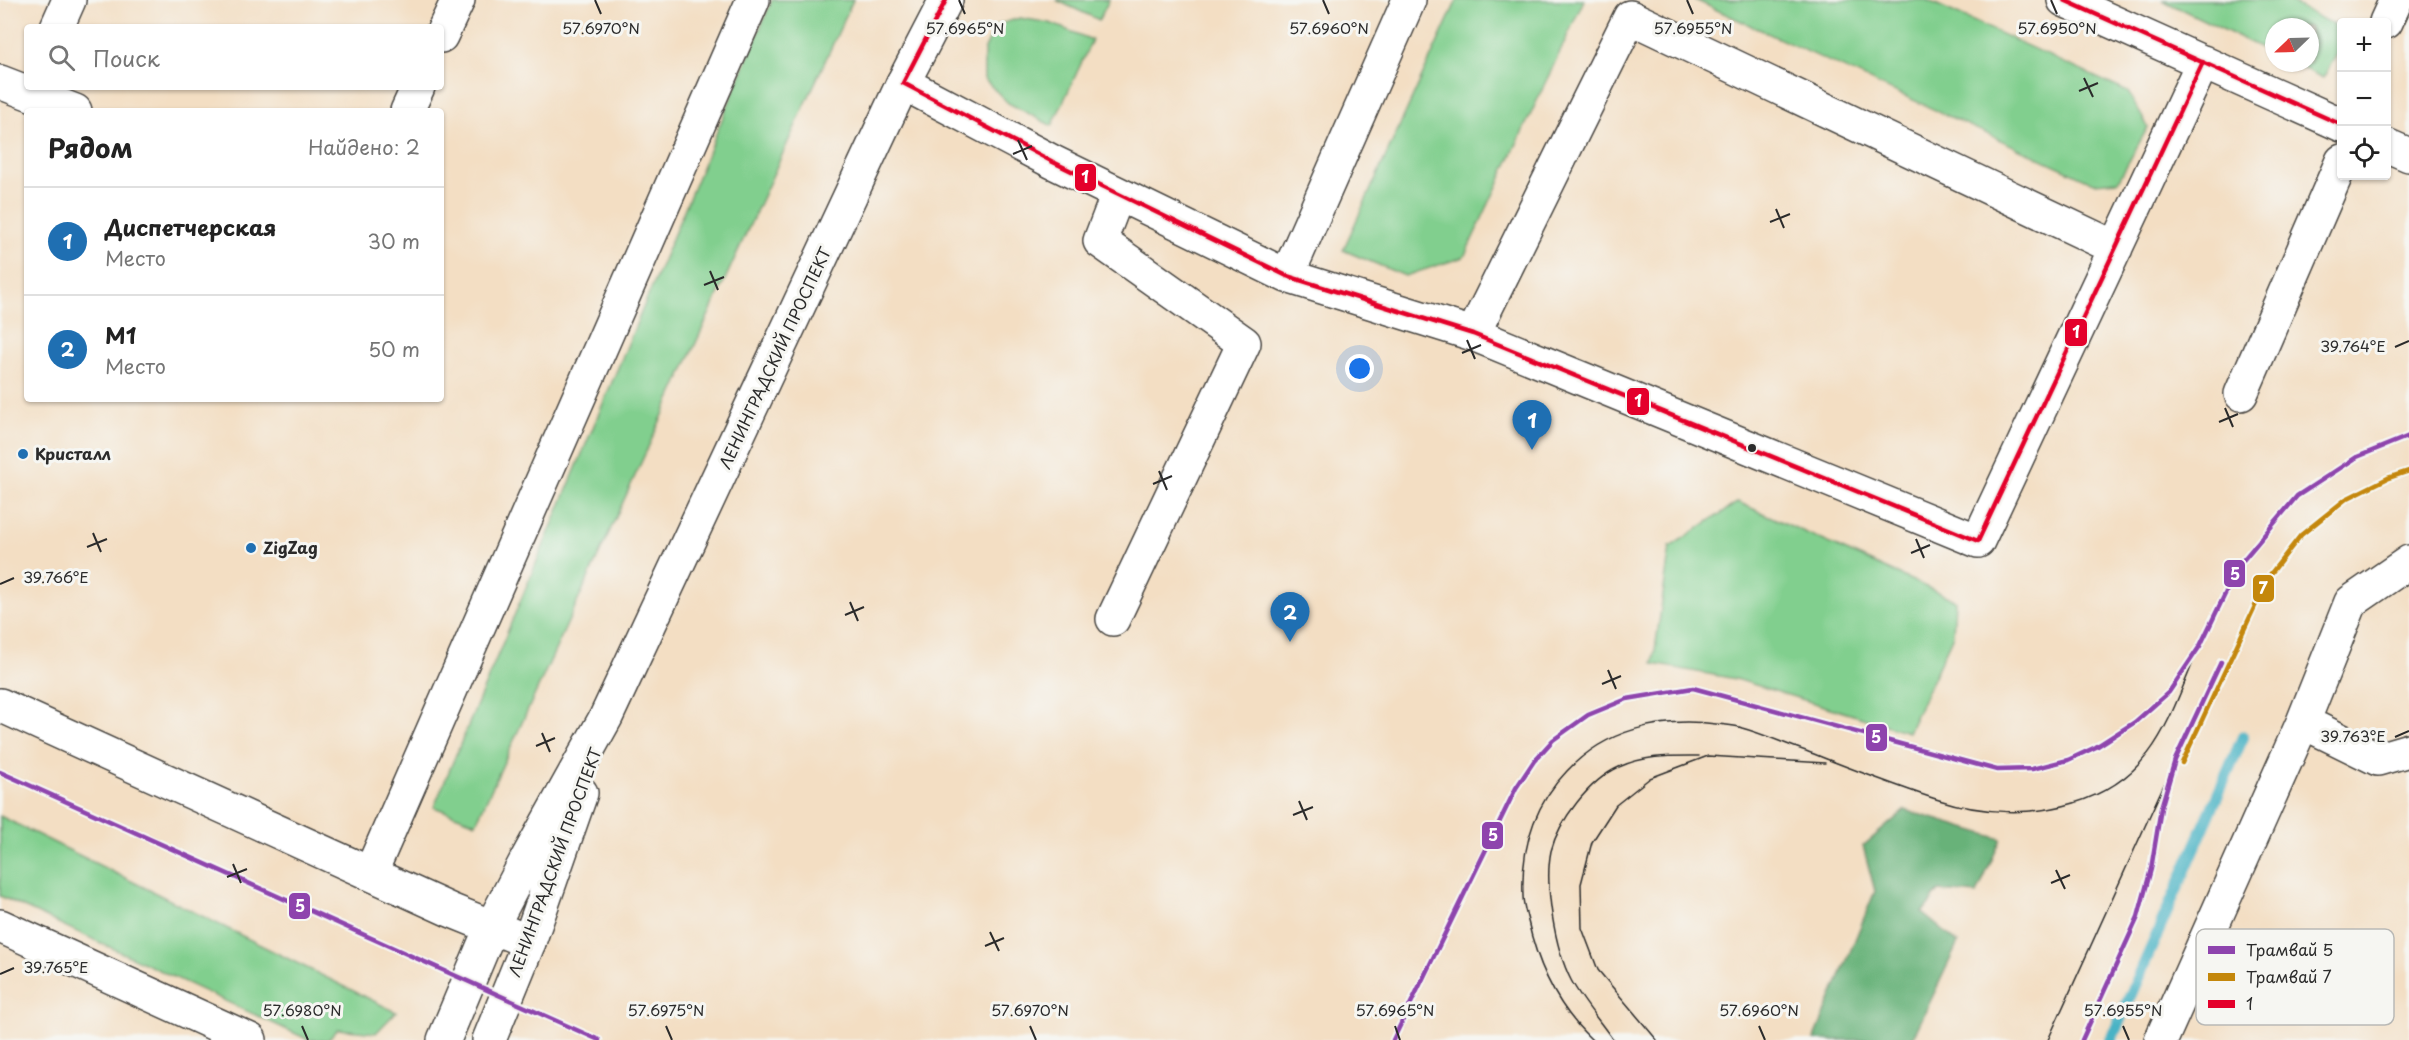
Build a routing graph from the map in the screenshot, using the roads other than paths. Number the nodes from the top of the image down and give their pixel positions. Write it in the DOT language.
graph roads {
  1 [pos="69,0"];
  2 [pos="458,0"];
  3 [pos="753,0"];
  4 [pos="946,0"];
  5 [pos="1409,0"];
  6 [pos="2064,0"];
  7 [pos="2396,0"];
  8 [pos="2388,18"];
  9 [pos="58,24"];
  10 [pos="444,30"];
  11 [pos="2203,62"];
  12 [pos="903,83"];
  13 [pos="28,90"];
  14 [pos="416,90"];
  15 [pos="68,108"];
  16 [pos="408,108"];
  17 [pos="2337,123"];
  18 [pos="2391,147"];
  19 [pos="2409,155"];
  20 [pos="2337,173"];
  21 [pos="1118,194"];
  22 [pos="2116,248"];
  23 [pos="1287,276"];
  24 [pos="1473,334"];
  25 [pos="2241,394"];
  26 [pos="2409,562"];
  27 [pos="1113,620"];
  28 [pos="0,705"];
  29 [pos="606,717"];
  30 [pos="2302,722"];
  31 [pos="2409,750"];
  32 [pos="370,874"];
  33 [pos="0,926"];
  34 [pos="491,928"];
  35 [pos="2210,929"];
  36 [pos="529,942"];
  37 [pos="2196,961"];
  38 [pos="250,1040"];
  39 [pos="444,1040"];
  40 [pos="489,1040"];
  41 [pos="2161,1040"];
  1 -- 9 [label="street"];
  2 -- 10 [label="street"];
  3 -- 32 [label="street"];
  4 -- 12 [label="street, ЛЕНИНГРАДСКИЙ ПРОСПЕКТ"];
  5 -- 23 [label="street"];
  6 -- 11 [label="street"];
  7 -- 8 [label="street"];
  11 -- 17 [label="street"];
  11 -- 22 [label="street"];
  12 -- 21 [label="street"];
  12 -- 29 [label="street, ЛЕНИНГРАДСКИЙ ПРОСПЕКТ"];
  13 -- 15 [label="street"];
  14 -- 16 [label="street"];
  18 -- 19 [label="street"];
  20 -- 25 [label="street"];
  21 -- 23 [label="street"];
  21 -- 27 [label="street"];
  22 -- 24 [label="street"];
  22 -- 24 [label="street"];
  23 -- 24 [label="street"];
  26 -- 30 [label="street"];
  28 -- 32 [label="street"];
  29 -- 34 [label="street, ЛЕНИНГРАДСКИЙ ПРОСПЕКТ"];
  29 -- 36 [label="street, ЛЕНИНГРАДСКИЙ ПРОСПЕКТ"];
  30 -- 31 [label="street"];
  30 -- 35 [label="street"];
  32 -- 34 [label="street"];
  33 -- 38 [label="street"];
  34 -- 36 [label="street"];
  34 -- 39 [label="street, ЛЕНИНГРАДСКИЙ ПРОСПЕКТ"];
  36 -- 40 [label="street, ЛЕНИНГРАДСКИЙ ПРОСПЕКТ"];
  37 -- 41 [label="street"];
}
